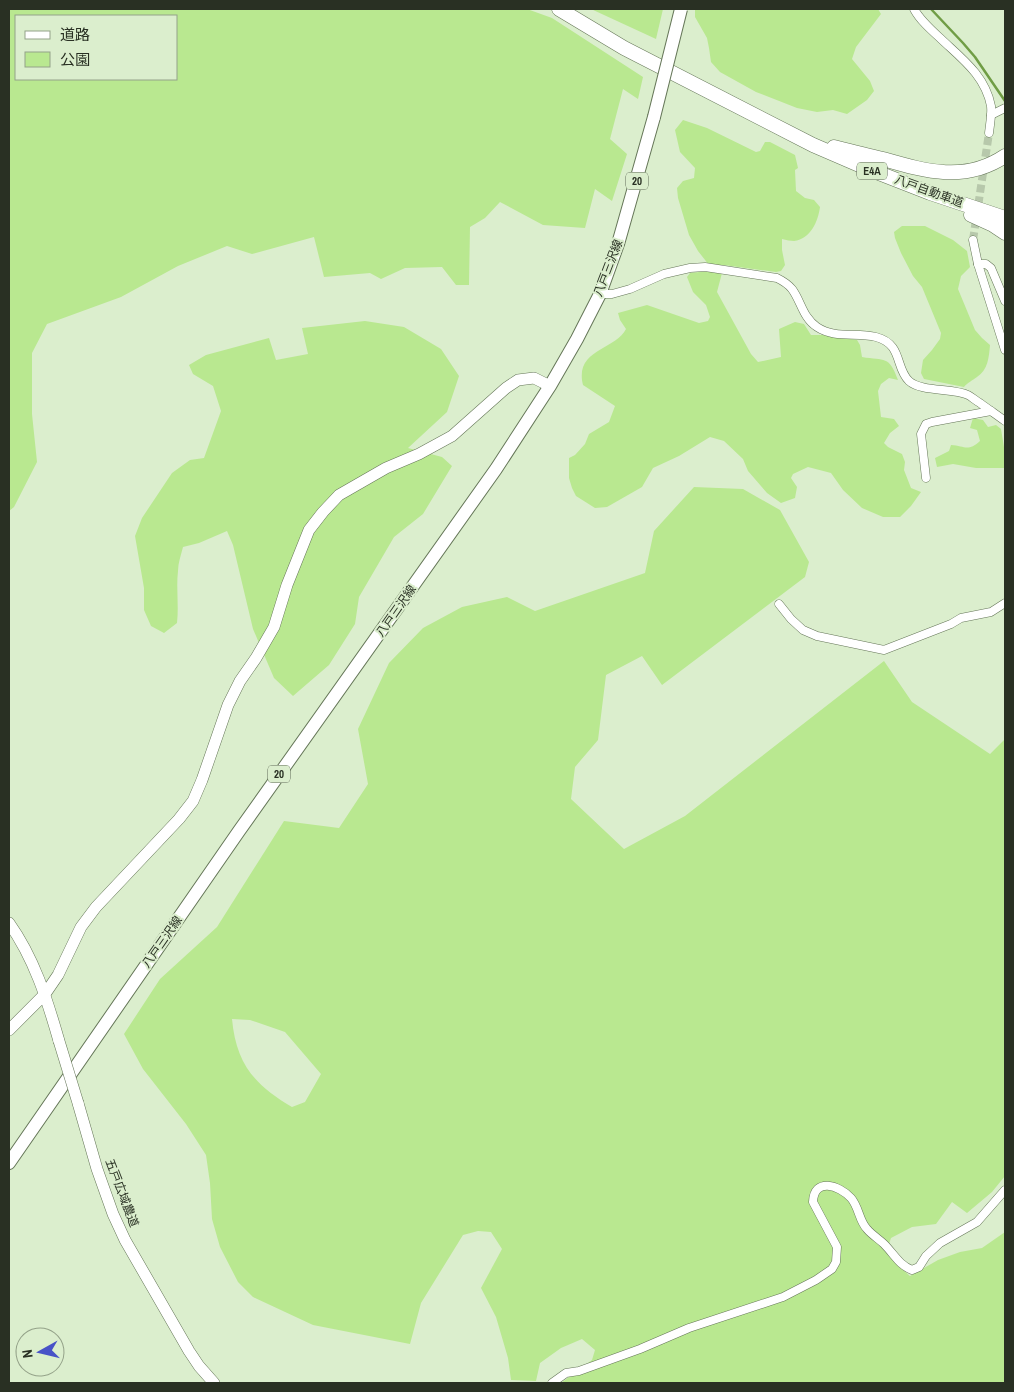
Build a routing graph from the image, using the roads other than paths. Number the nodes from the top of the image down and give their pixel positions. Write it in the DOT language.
graph roads {
  1 [pos="559,9"];
  2 [pos="681,9"];
  3 [pos="914,9"];
  4 [pos="1005,108"];
  5 [pos="745,110"];
  6 [pos="991,115"];
  7 [pos="989,133"];
  8 [pos="831,146"];
  9 [pos="1005,156"];
  10 [pos="872,170"];
  11 [pos="1005,211"];
  12 [pos="1005,218"];
  13 [pos="1005,233"];
  14 [pos="974,240"];
  15 [pos="978,264"];
  16 [pos="600,294"];
  17 [pos="1005,301"];
  18 [pos="1005,350"];
  19 [pos="550,386"];
  20 [pos="991,410"];
  21 [pos="1005,420"];
  22 [pos="926,478"];
  23 [pos="1005,603"];
  24 [pos="778,604"];
  25 [pos="9,923"];
  26 [pos="45,994"];
  27 [pos="9,1030"];
  28 [pos="9,1163"];
  29 [pos="1005,1190"];
  30 [pos="214,1383"];
  31 [pos="552,1383"];
  1 -- 5 [label="highway, 八戸自動車道 / E4A"];
  2 -- 16 [label="main road, 八戸三沢線 / 20, bridge"];
  3 -- 6 [label="street"];
  4 -- 6 [label="street"];
  5 -- 8 [label="highway, 八戸自動車道 / E4A"];
  5 -- 10 [label="highway, 八戸自動車道 / E4A"];
  6 -- 7 [label="street"];
  8 -- 9 [label="highway, E4A"];
  8 -- 11 [label="highway, 八戸自動車道 / E4A"];
  10 -- 12 [label="highway, 八戸自動車道 / E4A"];
  10 -- 13 [label="highway, E4A"];
  14 -- 15 [label="street"];
  15 -- 17 [label="street"];
  15 -- 18 [label="street"];
  16 -- 19 [label="main road, 八戸三沢線 / 20"];
  16 -- 20 [label="street"];
  19 -- 26 [label="street"];
  19 -- 28 [label="main road, 八戸三沢線 / 20"];
  20 -- 21 [label="street"];
  20 -- 22 [label="street"];
  23 -- 24 [label="street"];
  25 -- 26 [label="street, 五戸広域農道"];
  26 -- 27 [label="street"];
  26 -- 30 [label="street, 五戸広域農道, bridge"];
  29 -- 31 [label="street"];
}
